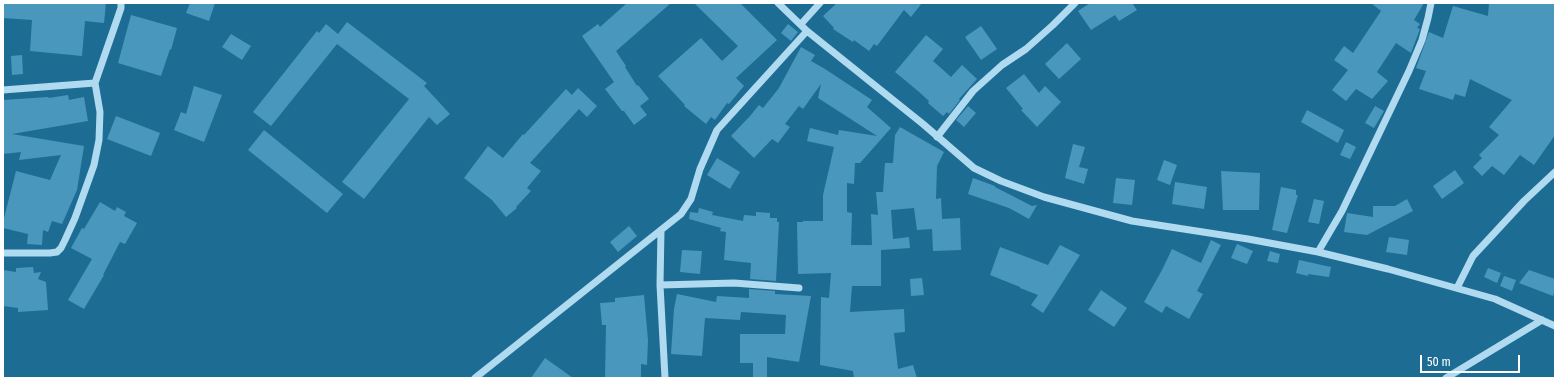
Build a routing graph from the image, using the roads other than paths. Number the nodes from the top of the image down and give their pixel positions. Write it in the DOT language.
graph roads {
  1 [pos="121,3"];
  2 [pos="778,3"];
  3 [pos="820,3"];
  4 [pos="1075,3"];
  5 [pos="1431,3"];
  6 [pos="801,24"];
  7 [pos="807,31"];
  8 [pos="95,83"];
  9 [pos="3,90"];
  10 [pos="937,137"];
  11 [pos="1555,172"];
  12 [pos="661,230"];
  13 [pos="1318,252"];
  14 [pos="3,253"];
  15 [pos="660,285"];
  16 [pos="799,288"];
  17 [pos="1457,288"];
  18 [pos="1542,320"];
  19 [pos="1555,326"];
  20 [pos="475,378"];
  21 [pos="665,378"];
  22 [pos="1446,378"];
  1 -- 8 [label="street"];
  2 -- 6 [label="street"];
  3 -- 6 [label="street"];
  4 -- 10 [label="street"];
  5 -- 13 [label="street"];
  6 -- 7 [label="street"];
  7 -- 10 [label="street"];
  7 -- 12 [label="street"];
  8 -- 9 [label="street"];
  8 -- 14 [label="street"];
  10 -- 13 [label="street"];
  11 -- 17 [label="street"];
  12 -- 15 [label="street"];
  12 -- 20 [label="street"];
  13 -- 17 [label="street"];
  15 -- 16 [label="street"];
  15 -- 21 [label="street"];
  17 -- 18 [label="street"];
  18 -- 19 [label="street"];
  18 -- 22 [label="street"];
}
